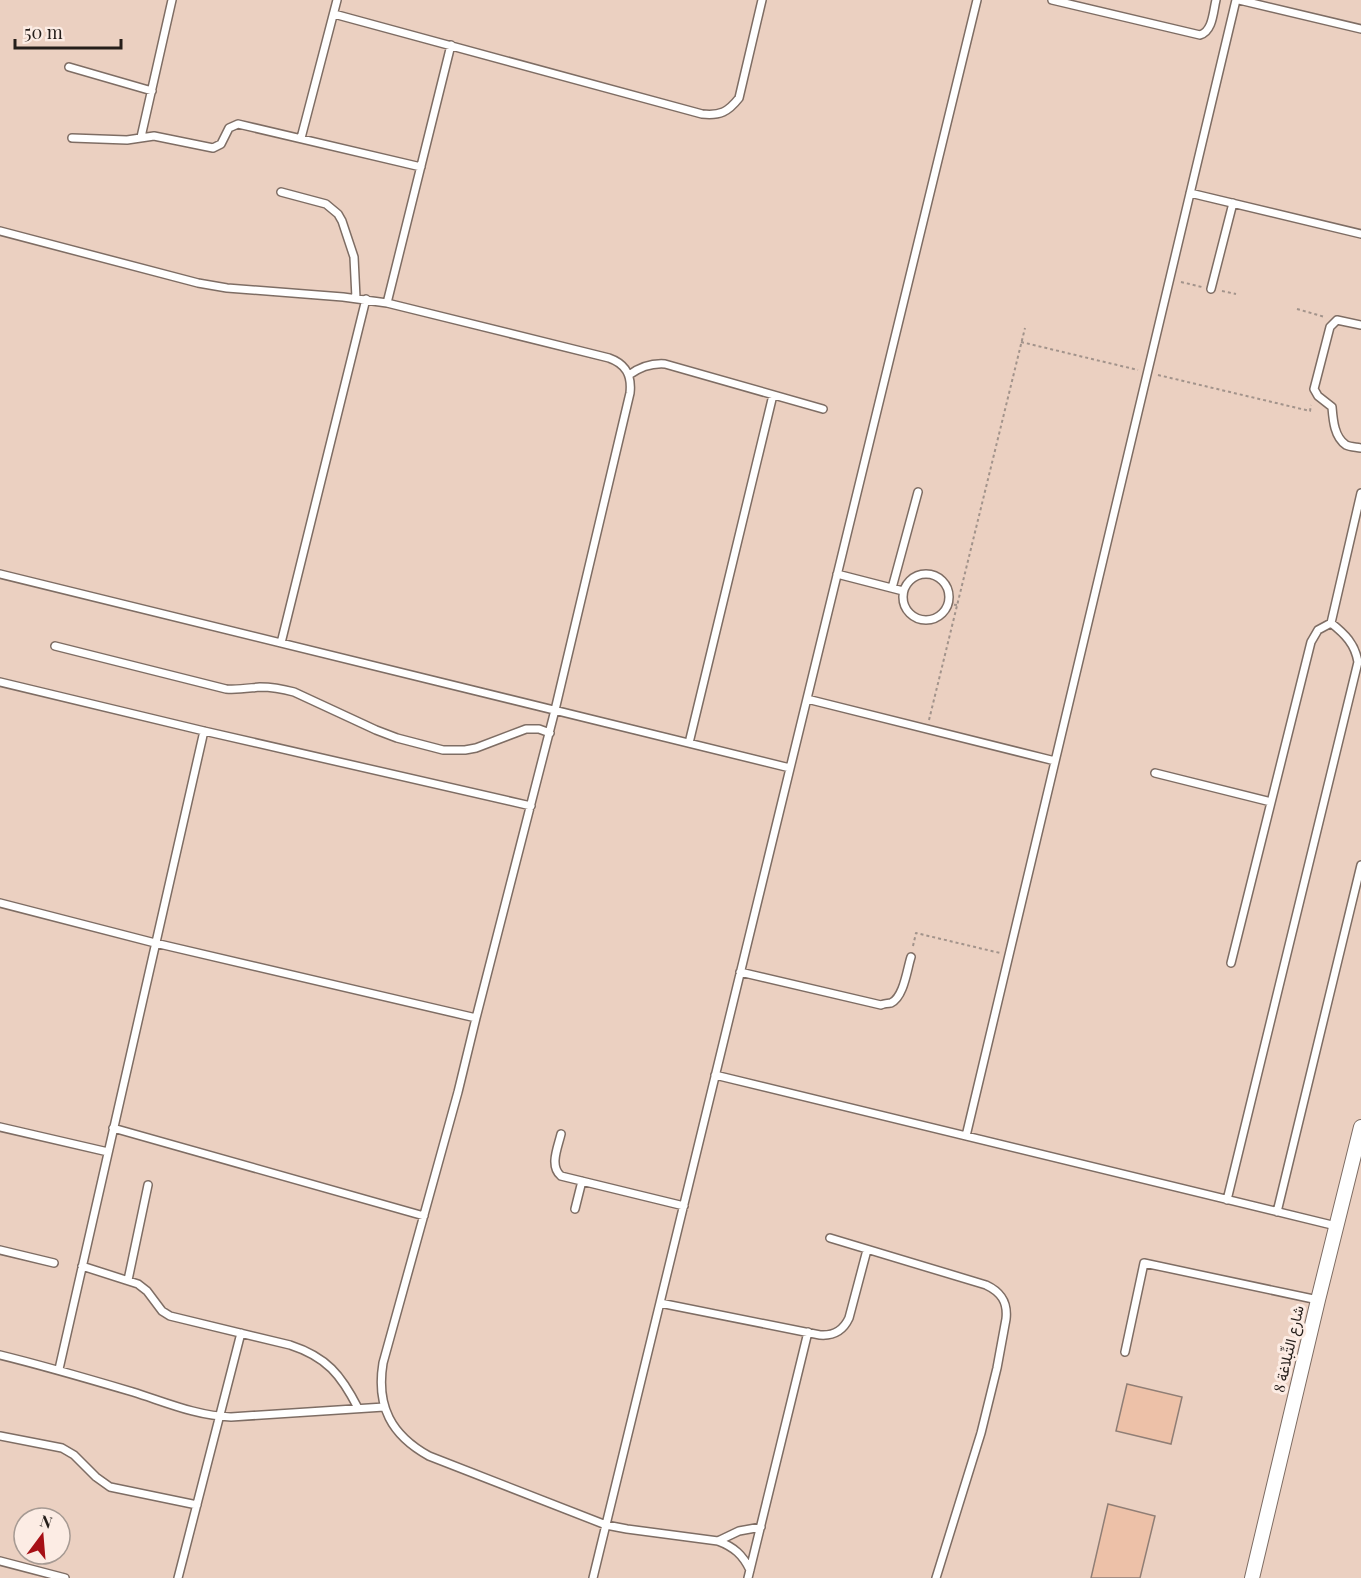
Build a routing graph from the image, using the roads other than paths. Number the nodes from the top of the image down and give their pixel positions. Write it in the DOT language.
graph roads {
  1 [pos="172,0"];
  2 [pos="337,0"];
  3 [pos="762,0"];
  4 [pos="977,0"];
  5 [pos="1052,0"];
  6 [pos="1216,0"];
  7 [pos="1237,0"];
  8 [pos="334,14"];
  9 [pos="1361,26"];
  10 [pos="451,45"];
  11 [pos="69,67"];
  12 [pos="152,91"];
  13 [pos="141,137"];
  14 [pos="72,138"];
  15 [pos="301,138"];
  16 [pos="421,167"];
  17 [pos="281,192"];
  18 [pos="1190,193"];
  19 [pos="1233,203"];
  20 [pos="0,231"];
  21 [pos="1361,234"];
  22 [pos="1211,289"];
  23 [pos="356,298"];
  24 [pos="366,299"];
  25 [pos="387,303"];
  26 [pos="1361,325"];
  27 [pos="629,375"];
  28 [pos="773,394"];
  29 [pos="823,408"];
  30 [pos="1361,448"];
  31 [pos="918,492"];
  32 [pos="1361,493"];
  33 [pos="0,574"];
  34 [pos="837,574"];
  35 [pos="892,588"];
  36 [pos="903,591"];
  37 [pos="1331,623"];
  38 [pos="281,643"];
  39 [pos="55,645"];
  40 [pos="0,682"];
  41 [pos="807,699"];
  42 [pos="555,710"];
  43 [pos="204,731"];
  44 [pos="549,733"];
  45 [pos="689,743"];
  46 [pos="1055,760"];
  47 [pos="790,768"];
  48 [pos="1155,772"];
  49 [pos="1271,802"];
  50 [pos="531,806"];
  51 [pos="1361,865"];
  52 [pos="0,903"];
  53 [pos="155,943"];
  54 [pos="911,957"];
  55 [pos="1231,963"];
  56 [pos="740,972"];
  57 [pos="476,1018"];
  58 [pos="715,1075"];
  59 [pos="0,1127"];
  60 [pos="1361,1127"];
  61 [pos="113,1128"];
  62 [pos="561,1134"];
  63 [pos="966,1136"];
  64 [pos="108,1152"];
  65 [pos="582,1181"];
  66 [pos="148,1185"];
  67 [pos="1227,1200"];
  68 [pos="684,1206"];
  69 [pos="575,1209"];
  70 [pos="1277,1212"];
  71 [pos="424,1216"];
  72 [pos="1336,1226"];
  73 [pos="830,1238"];
  74 [pos="0,1250"];
  75 [pos="867,1250"];
  76 [pos="54,1263"];
  77 [pos="82,1266"];
  78 [pos="128,1280"];
  79 [pos="1318,1300"];
  80 [pos="660,1303"];
  81 [pos="808,1332"];
  82 [pos="241,1333"];
  83 [pos="1125,1352"];
  84 [pos="0,1355"];
  85 [pos="59,1369"];
  86 [pos="384,1407"];
  87 [pos="358,1408"];
  88 [pos="219,1417"];
  89 [pos="0,1436"];
  90 [pos="197,1505"];
  91 [pos="606,1525"];
  92 [pos="761,1527"];
  93 [pos="718,1541"];
  94 [pos="0,1561"];
  95 [pos="749,1574"];
  96 [pos="65,1578"];
  97 [pos="178,1578"];
  98 [pos="593,1578"];
  99 [pos="936,1578"];
  100 [pos="1252,1578"];
  1 -- 12 [label="lane"];
  2 -- 8 [label="lane"];
  3 -- 10 [label="lane"];
  4 -- 34 [label="lane"];
  5 -- 6 [label="lane"];
  7 -- 9 [label="lane"];
  7 -- 18 [label="lane"];
  8 -- 10 [label="lane"];
  8 -- 15 [label="lane"];
  10 -- 16 [label="lane"];
  11 -- 12 [label="lane"];
  12 -- 13 [label="lane"];
  13 -- 14 [label="lane"];
  13 -- 15 [label="lane"];
  15 -- 16 [label="lane"];
  16 -- 25 [label="lane"];
  17 -- 23 [label="lane"];
  18 -- 19 [label="lane"];
  18 -- 46 [label="lane"];
  19 -- 21 [label="lane"];
  19 -- 22 [label="lane"];
  20 -- 23 [label="lane"];
  23 -- 24 [label="lane"];
  24 -- 25 [label="lane"];
  24 -- 38 [label="lane"];
  25 -- 27 [label="lane"];
  26 -- 30 [label="lane"];
  27 -- 28 [label="lane"];
  27 -- 42 [label="lane"];
  28 -- 29 [label="lane"];
  28 -- 45 [label="lane"];
  31 -- 35 [label="lane"];
  32 -- 37 [label="lane"];
  33 -- 38 [label="lane"];
  34 -- 35 [label="lane"];
  34 -- 41 [label="lane"];
  35 -- 36 [label="lane"];
  36 -- 36 [label="lane"];
  37 -- 49 [label="lane"];
  37 -- 67 [label="lane"];
  38 -- 42 [label="lane"];
  39 -- 44 [label="lane"];
  40 -- 43 [label="lane"];
  41 -- 46 [label="lane"];
  41 -- 47 [label="lane"];
  42 -- 44 [label="lane"];
  42 -- 45 [label="lane"];
  43 -- 50 [label="lane"];
  43 -- 53 [label="lane"];
  44 -- 50 [label="lane"];
  45 -- 47 [label="lane"];
  46 -- 63 [label="lane"];
  47 -- 56 [label="lane"];
  48 -- 49 [label="lane"];
  49 -- 55 [label="lane"];
  50 -- 57 [label="lane"];
  51 -- 70 [label="lane"];
  52 -- 53 [label="lane"];
  53 -- 57 [label="lane"];
  53 -- 61 [label="lane"];
  54 -- 56 [label="lane"];
  56 -- 58 [label="lane"];
  57 -- 71 [label="lane"];
  58 -- 63 [label="lane"];
  58 -- 68 [label="lane"];
  59 -- 64 [label="lane"];
  60 -- 72 [label="street, شارع التِّبلاغة 8"];
  61 -- 64 [label="lane"];
  61 -- 71 [label="lane"];
  62 -- 65 [label="lane"];
  63 -- 67 [label="lane"];
  64 -- 77 [label="lane"];
  65 -- 68 [label="lane"];
  65 -- 69 [label="lane"];
  66 -- 78 [label="lane"];
  67 -- 70 [label="lane"];
  68 -- 80 [label="lane"];
  70 -- 72 [label="lane"];
  71 -- 86 [label="lane"];
  72 -- 79 [label="street, شارع التِّبلاغة 8"];
  73 -- 75 [label="lane"];
  74 -- 76 [label="lane"];
  75 -- 81 [label="lane"];
  75 -- 99 [label="lane"];
  77 -- 78 [label="lane"];
  77 -- 85 [label="lane"];
  78 -- 82 [label="lane"];
  79 -- 83 [label="lane"];
  79 -- 100 [label="street, شارع التِّبلاغة 8"];
  80 -- 81 [label="lane"];
  80 -- 91 [label="lane"];
  81 -- 92 [label="lane"];
  82 -- 87 [label="lane"];
  82 -- 88 [label="lane"];
  84 -- 85 [label="lane"];
  85 -- 88 [label="lane"];
  86 -- 87 [label="lane"];
  86 -- 91 [label="lane"];
  87 -- 88 [label="lane"];
  88 -- 90 [label="lane"];
  89 -- 90 [label="lane"];
  90 -- 97 [label="lane"];
  91 -- 93 [label="lane"];
  91 -- 98 [label="lane"];
  92 -- 93 [label="lane"];
  92 -- 95 [label="lane"];
  93 -- 95 [label="lane"];
  94 -- 96 [label="lane"];
}
